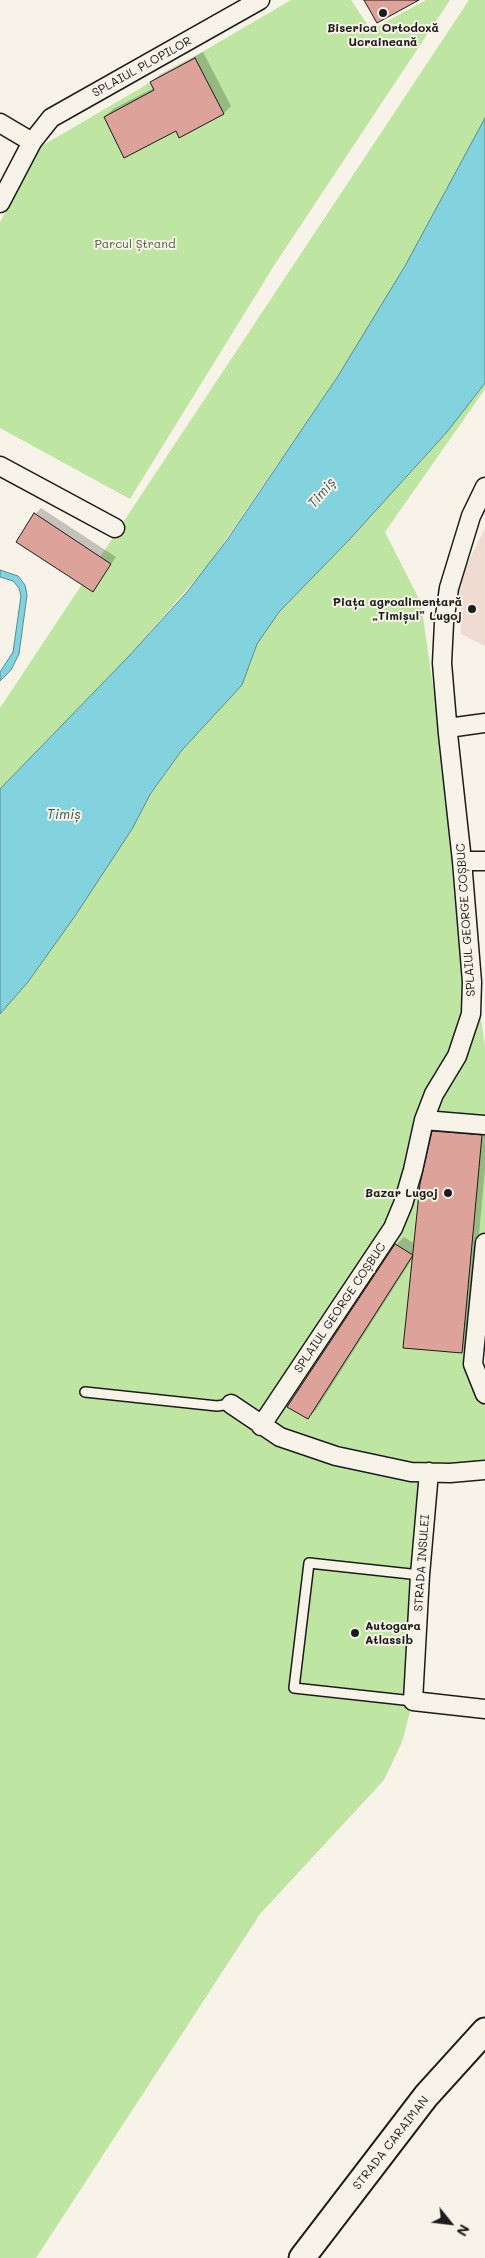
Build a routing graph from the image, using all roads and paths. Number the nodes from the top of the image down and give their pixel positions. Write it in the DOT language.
graph roads {
  1 [pos="260,0"];
  2 [pos="0,123"];
  3 [pos="32,142"];
  4 [pos="1,200"];
  5 [pos="0,466"];
  6 [pos="485,487"];
  7 [pos="115,528"];
  8 [pos="485,723"];
  9 [pos="448,728"];
  10 [pos="462,861"];
  11 [pos="485,861"];
  12 [pos="478,1015"];
  13 [pos="424,1120"];
  14 [pos="485,1125"];
  15 [pos="485,1243"];
  16 [pos="84,1392"];
  17 [pos="485,1394"];
  18 [pos="231,1404"];
  19 [pos="261,1426"];
  20 [pos="485,1470"];
  21 [pos="429,1472"];
  22 [pos="420,1575"];
  23 [pos="413,1701"];
  24 [pos="485,1709"];
  25 [pos="485,2031"];
  26 [pos="302,2258"];
  1 -- 3 [label="street, SPLAIUL PLOPILOR"];
  2 -- 3 [label="street"];
  3 -- 4 [label="street, SPLAIUL PLOPILOR"];
  5 -- 7 [label="street"];
  6 -- 9 [label="street, SPLAIUL GEORGE COȘBUC"];
  8 -- 9 [label="street"];
  9 -- 10 [label="street, SPLAIUL GEORGE COȘBUC"];
  10 -- 11 [label="street"];
  10 -- 12 [label="street, SPLAIUL GEORGE COȘBUC"];
  12 -- 13 [label="street, SPLAIUL GEORGE COȘBUC"];
  13 -- 14 [label="street"];
  13 -- 19 [label="street, SPLAIUL GEORGE COȘBUC"];
  15 -- 17 [label="street"];
  16 -- 18 [label="lane"];
  18 -- 19 [label="street"];
  19 -- 21 [label="street"];
  20 -- 21 [label="street"];
  21 -- 22 [label="street, STRADA INSULEI"];
  22 -- 23 [label="street, STRADA INSULEI"];
  22 -- 23 [label="lane"];
  23 -- 24 [label="street"];
  25 -- 26 [label="main road, STRADA CARAIMAN"];
}
